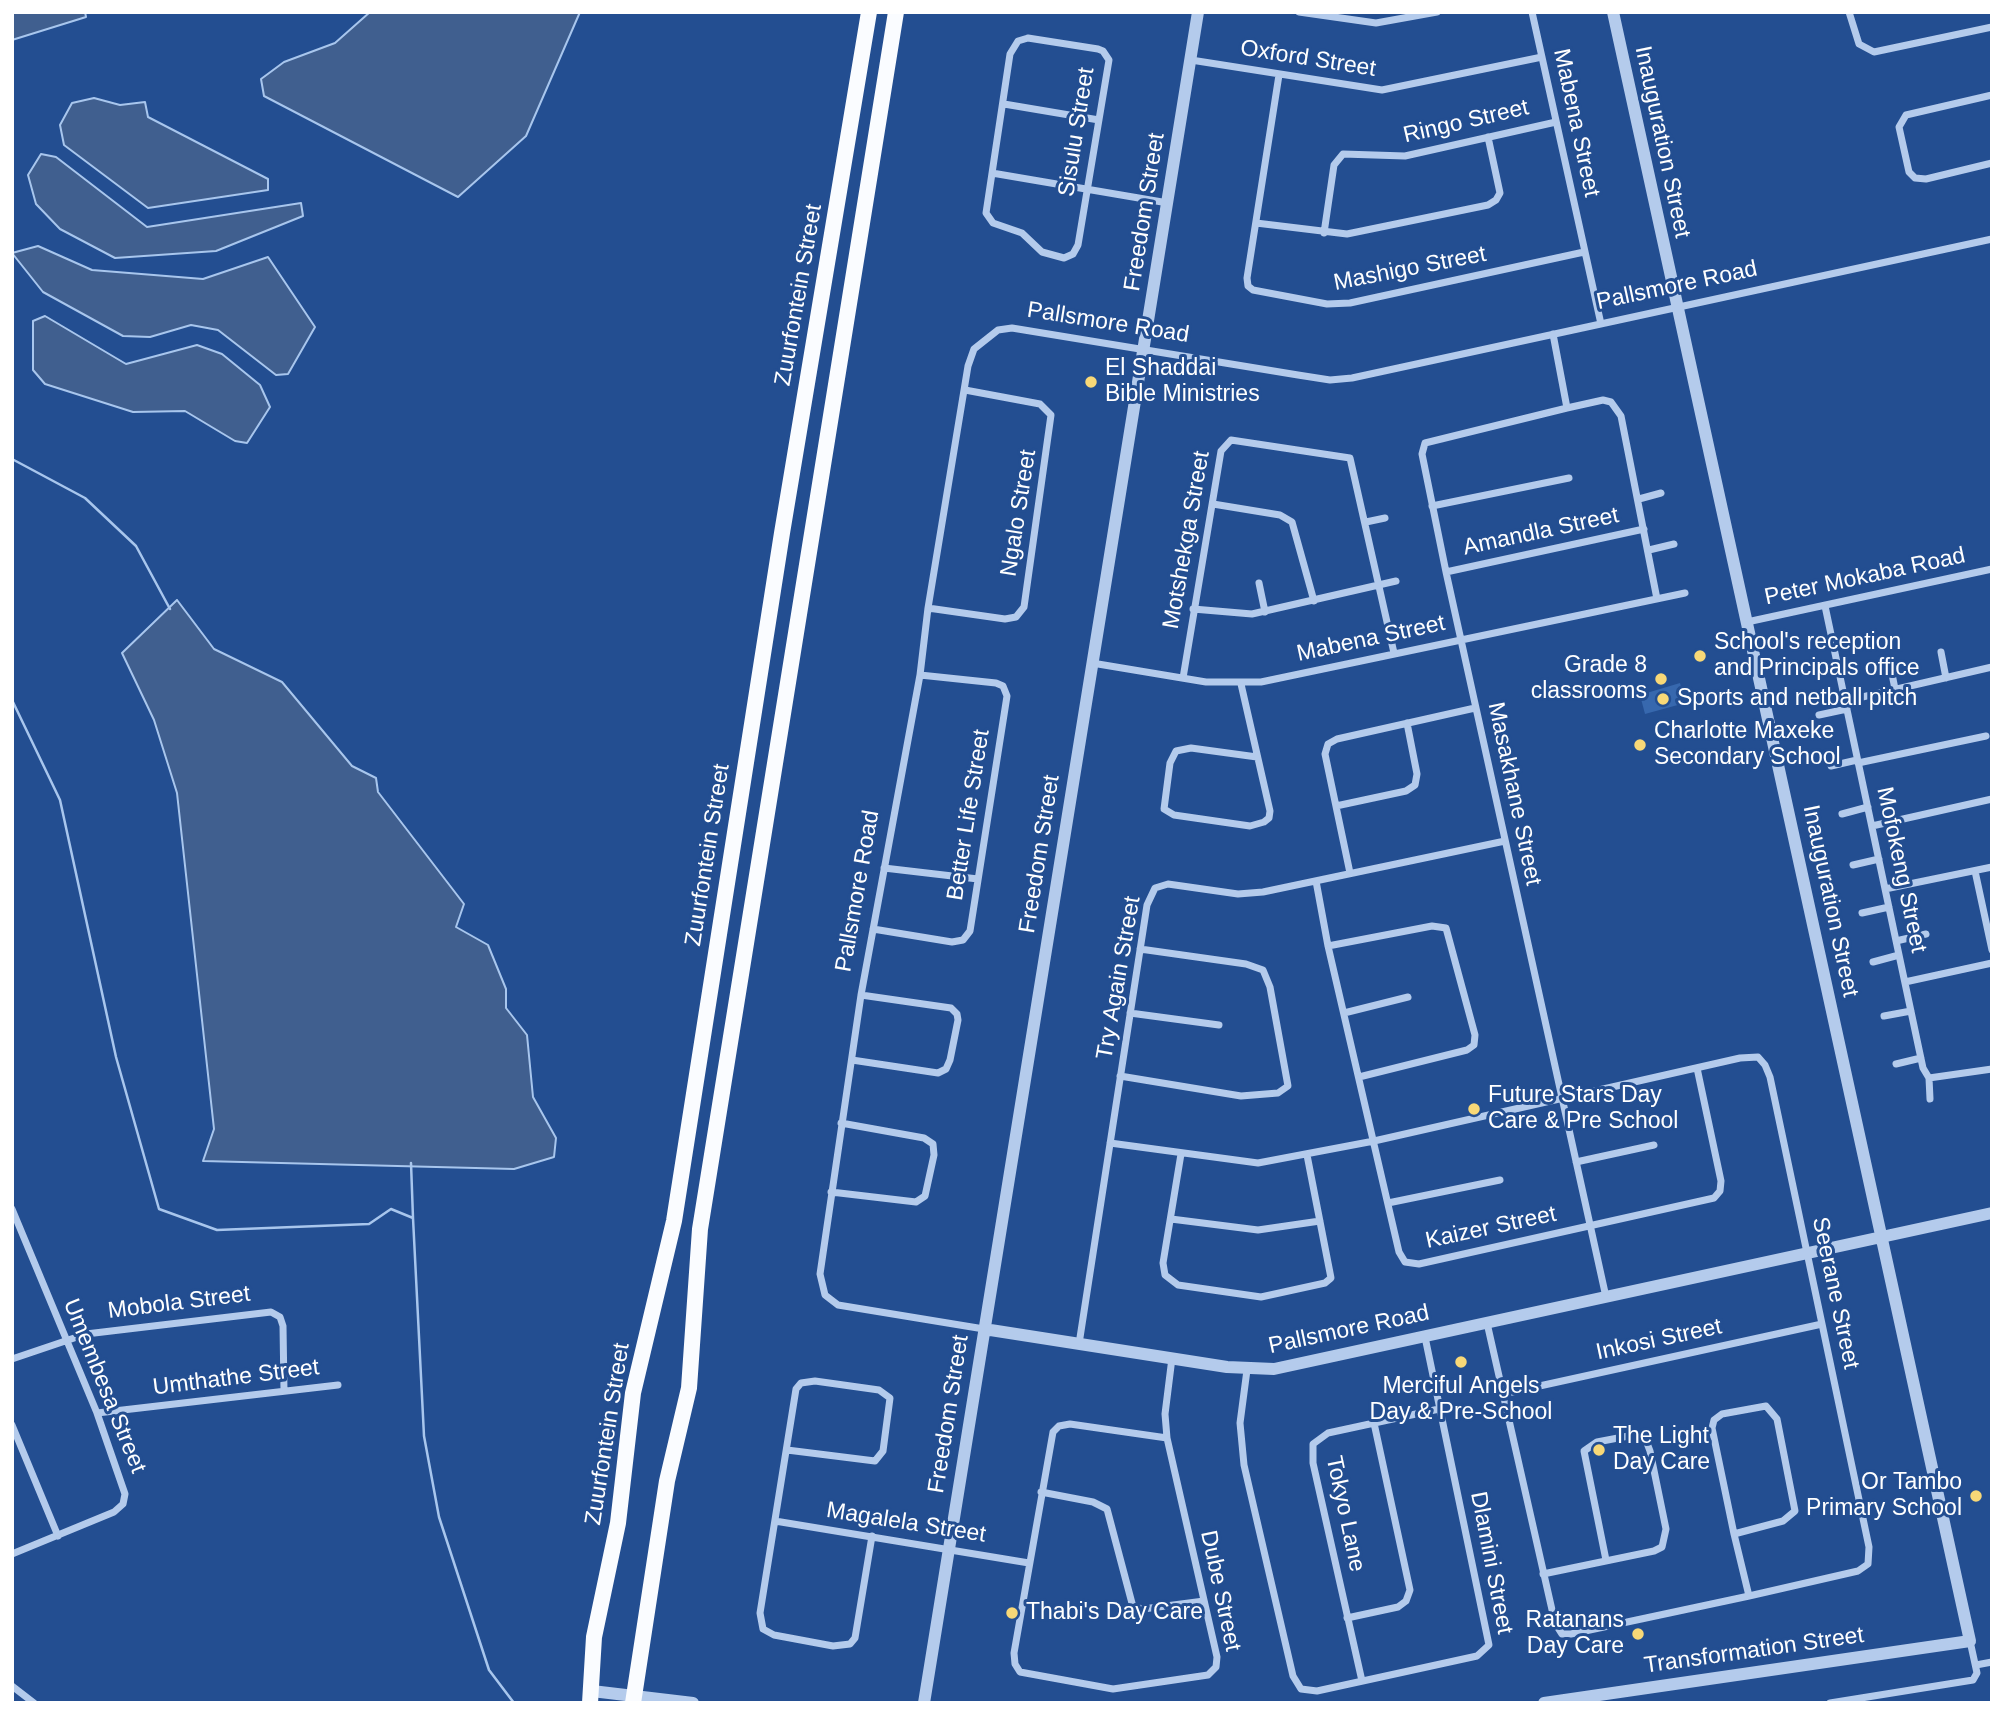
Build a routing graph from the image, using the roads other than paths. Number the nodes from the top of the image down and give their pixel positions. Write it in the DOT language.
graph roads {
  1 [pos="869,12"];
  2 [pos="895,12"];
  3 [pos="1198,12"];
  4 [pos="1299,12"];
  5 [pos="1437,12"];
  6 [pos="1532,12"];
  7 [pos="1613,12"];
  8 [pos="1849,12"];
  9 [pos="1353,16"];
  10 [pos="1992,27"];
  11 [pos="1542,57"];
  12 [pos="1191,60"];
  13 [pos="1279,75"];
  14 [pos="1992,95"];
  15 [pos="1004,104"];
  16 [pos="1099,120"];
  17 [pos="1556,122"];
  18 [pos="1488,137"];
  19 [pos="1992,163"];
  20 [pos="992,173"];
  21 [pos="1087,189"];
  22 [pos="1168,203"];
  23 [pos="1256,223"];
  24 [pos="1324,233"];
  25 [pos="1992,239"];
  26 [pos="1584,252"];
  27 [pos="1677,308"];
  28 [pos="1601,324"];
  29 [pos="1553,334"];
  30 [pos="1143,349"];
  31 [pos="965,390"];
  32 [pos="1567,408"];
  33 [pos="1569,478"];
  34 [pos="1661,493"];
  35 [pos="1639,499"];
  36 [pos="1213,504"];
  37 [pos="1432,506"];
  38 [pos="1385,518"];
  39 [pos="1366,522"];
  40 [pos="1644,530"];
  41 [pos="1674,544"];
  42 [pos="1649,550"];
  43 [pos="1992,569"];
  44 [pos="1447,572"];
  45 [pos="1396,581"];
  46 [pos="1259,583"];
  47 [pos="1379,586"];
  48 [pos="1685,593"];
  49 [pos="1657,599"];
  50 [pos="1314,601"];
  51 [pos="1825,606"];
  52 [pos="928,608"];
  53 [pos="1193,610"];
  54 [pos="1265,612"];
  55 [pos="1747,622"];
  56 [pos="1461,639"];
  57 [pos="1941,652"];
  58 [pos="1394,653"];
  59 [pos="1092,663"];
  60 [pos="1890,664"];
  61 [pos="1992,667"];
  62 [pos="920,674"];
  63 [pos="1183,678"];
  64 [pos="1946,678"];
  65 [pos="1241,684"];
  66 [pos="1895,689"];
  67 [pos="1846,705"];
  68 [pos="1475,708"];
  69 [pos="1819,715"];
  70 [pos="1406,723"];
  71 [pos="1986,736"];
  72 [pos="1256,757"];
  73 [pos="1858,761"];
  74 [pos="1831,766"];
  75 [pos="1992,799"];
  76 [pos="1336,806"];
  77 [pos="1868,807"];
  78 [pos="1842,814"];
  79 [pos="1872,826"];
  80 [pos="1505,841"];
  81 [pos="1879,859"];
  82 [pos="1853,865"];
  83 [pos="1992,867"];
  84 [pos="884,868"];
  85 [pos="1975,871"];
  86 [pos="1350,873"];
  87 [pos="978,879"];
  88 [pos="1316,881"];
  89 [pos="1885,889"];
  90 [pos="1889,907"];
  91 [pos="1862,913"];
  92 [pos="873,929"];
  93 [pos="1926,934"];
  94 [pos="1896,941"];
  95 [pos="1328,946"];
  96 [pos="1140,949"];
  97 [pos="1992,950"];
  98 [pos="1899,956"];
  99 [pos="1873,961"];
  100 [pos="1992,963"];
  101 [pos="1905,982"];
  102 [pos="861,995"];
  103 [pos="1408,997"];
  104 [pos="1911,1011"];
  105 [pos="1130,1013"];
  106 [pos="1344,1013"];
  107 [pos="1884,1016"];
  108 [pos="1219,1025"];
  109 [pos="1921,1058"];
  110 [pos="852,1060"];
  111 [pos="1896,1064"];
  112 [pos="1698,1068"];
  113 [pos="1992,1069"];
  114 [pos="1121,1076"];
  115 [pos="1359,1077"];
  116 [pos="1929,1078"];
  117 [pos="1560,1097"];
  118 [pos="1930,1099"];
  119 [pos="841,1123"];
  120 [pos="1374,1140"];
  121 [pos="1111,1143"];
  122 [pos="1654,1145"];
  123 [pos="1181,1154"];
  124 [pos="1307,1154"];
  125 [pos="1576,1162"];
  126 [pos="1500,1180"];
  127 [pos="831,1192"];
  128 [pos="1388,1203"];
  129 [pos="12,1209"];
  130 [pos="1992,1213"];
  131 [pos="1171,1219"];
  132 [pos="1320,1221"];
  133 [pos="1591,1226"];
  134 [pos="1883,1236"];
  135 [pos="1807,1253"];
  136 [pos="1606,1297"];
  137 [pos="1487,1323"];
  138 [pos="1822,1324"];
  139 [pos="984,1329"];
  140 [pos="1425,1336"];
  141 [pos="65,1339"];
  142 [pos="1079,1344"];
  143 [pos="1172,1358"];
  144 [pos="12,1359"];
  145 [pos="1247,1370"];
  146 [pos="338,1385"];
  147 [pos="284,1391"];
  148 [pos="1503,1394"];
  149 [pos="1439,1409"];
  150 [pos="97,1413"];
  151 [pos="1374,1423"];
  152 [pos="12,1425"];
  153 [pos="1167,1438"];
  154 [pos="786,1450"];
  155 [pos="1041,1492"];
  156 [pos="775,1521"];
  157 [pos="1734,1534"];
  158 [pos="58,1535"];
  159 [pos="872,1536"];
  160 [pos="948,1548"];
  161 [pos="12,1554"];
  162 [pos="1606,1560"];
  163 [pos="1029,1563"];
  164 [pos="1543,1574"];
  165 [pos="1749,1596"];
  166 [pos="1204,1601"];
  167 [pos="1347,1618"];
  168 [pos="1970,1641"];
  169 [pos="1992,1662"];
  170 [pos="1976,1665"];
  171 [pos="1362,1681"];
  172 [pos="12,1686"];
  173 [pos="591,1697"];
  174 [pos="634,1700"];
  175 [pos="34,1703"];
  176 [pos="693,1703"];
  177 [pos="924,1703"];
  178 [pos="1544,1703"];
  179 [pos="1830,1703"];
  1 -- 173 [label="main road, Zuurfontein Street"];
  2 -- 174 [label="main road"];
  3 -- 12 [label="street, Freedom Street"];
  4 -- 9 [label="street"];
  5 -- 9 [label="street"];
  6 -- 11 [label="street, Mabena Street"];
  7 -- 27 [label="street, Inauguration Street"];
  8 -- 10 [label="street"];
  11 -- 13 [label="street, Oxford Street"];
  11 -- 17 [label="street, Mabena Street"];
  12 -- 13 [label="street, Oxford Street"];
  12 -- 22 [label="street, Freedom Street"];
  13 -- 23 [label="street, Mashigo Street"];
  14 -- 19 [label="street"];
  15 -- 16 [label="street"];
  15 -- 16 [label="street, Sisulu Street"];
  15 -- 20 [label="street, Sisulu Street"];
  16 -- 21 [label="street, Sisulu Street"];
  17 -- 18 [label="street, Ringo Street"];
  17 -- 26 [label="street, Mabena Street"];
  18 -- 24 [label="street, Ringo Street"];
  18 -- 24 [label="street"];
  20 -- 21 [label="street"];
  20 -- 21 [label="street, Sisulu Street"];
  21 -- 22 [label="street"];
  22 -- 30 [label="street, Freedom Street"];
  23 -- 24 [label="street"];
  23 -- 26 [label="street, Mashigo Street"];
  25 -- 27 [label="street, Pallsmore Road"];
  26 -- 28 [label="street, Mabena Street"];
  27 -- 28 [label="street, Pallsmore Road"];
  27 -- 55 [label="street, Inauguration Street"];
  28 -- 29 [label="street, Pallsmore Road"];
  29 -- 30 [label="street, Pallsmore Road"];
  29 -- 32 [label="street"];
  30 -- 31 [label="street, Pallsmore Road"];
  30 -- 59 [label="street, Freedom Street"];
  31 -- 52 [label="street, Pallsmore Road"];
  31 -- 52 [label="street, Ngalo Street"];
  32 -- 35 [label="street, Masakhane Street"];
  32 -- 37 [label="street, Masakhane Street"];
  33 -- 37 [label="street"];
  34 -- 35 [label="street"];
  35 -- 40 [label="street"];
  36 -- 39 [label="street, Motshekga Street"];
  36 -- 50 [label="street"];
  36 -- 53 [label="street, Motshekga Street"];
  37 -- 44 [label="street, Masakhane Street"];
  38 -- 39 [label="street"];
  39 -- 47 [label="street, Motshekga Street"];
  40 -- 42 [label="street"];
  40 -- 44 [label="street, Amandla Street"];
  41 -- 42 [label="street"];
  42 -- 49 [label="street"];
  43 -- 51 [label="street, Peter Mokaba Road"];
  44 -- 56 [label="street, Masakhane Street"];
  45 -- 47 [label="street"];
  46 -- 54 [label="street"];
  47 -- 50 [label="street"];
  47 -- 58 [label="street, Motshekga Street"];
  48 -- 49 [label="street, Mabena Street"];
  49 -- 56 [label="street, Mabena Street"];
  50 -- 54 [label="street"];
  51 -- 55 [label="street, Peter Mokaba Road"];
  51 -- 67 [label="street, Mofokeng Street"];
  52 -- 62 [label="street, Pallsmore Road"];
  53 -- 54 [label="street"];
  53 -- 63 [label="street, Motshekga Street"];
  55 -- 134 [label="street, Inauguration Street"];
  56 -- 58 [label="street, Mabena Street"];
  56 -- 68 [label="street, Masakhane Street"];
  57 -- 64 [label="street"];
  58 -- 65 [label="street, Mabena Street"];
  59 -- 63 [label="street, Mabena Street"];
  59 -- 139 [label="street, Freedom Street"];
  60 -- 66 [label="street"];
  61 -- 64 [label="street"];
  62 -- 84 [label="street, Pallsmore Road"];
  62 -- 87 [label="street, Better Life Street"];
  63 -- 65 [label="street, Mabena Street"];
  64 -- 66 [label="street"];
  65 -- 72 [label="street"];
  66 -- 67 [label="street"];
  67 -- 69 [label="street"];
  67 -- 73 [label="street, Mofokeng Street"];
  68 -- 70 [label="street"];
  68 -- 80 [label="street, Masakhane Street"];
  70 -- 76 [label="street"];
  70 -- 76 [label="street"];
  71 -- 73 [label="street"];
  72 -- 72 [label="street"];
  73 -- 74 [label="street"];
  73 -- 77 [label="street, Mofokeng Street"];
  75 -- 79 [label="street"];
  76 -- 86 [label="street"];
  77 -- 78 [label="street"];
  77 -- 79 [label="street, Mofokeng Street"];
  79 -- 81 [label="street, Mofokeng Street"];
  80 -- 86 [label="street, Try Again Street"];
  80 -- 117 [label="street, Masakhane Street"];
  81 -- 82 [label="street"];
  81 -- 89 [label="street, Mofokeng Street"];
  83 -- 85 [label="street"];
  84 -- 87 [label="street"];
  84 -- 92 [label="street, Pallsmore Road"];
  85 -- 89 [label="street"];
  85 -- 97 [label="street"];
  86 -- 88 [label="street, Try Again Street"];
  87 -- 92 [label="street, Better Life Street"];
  88 -- 95 [label="street, Kaizer Street"];
  88 -- 96 [label="street, Try Again Street"];
  89 -- 90 [label="street, Mofokeng Street"];
  90 -- 91 [label="street"];
  90 -- 94 [label="street, Mofokeng Street"];
  92 -- 102 [label="street, Pallsmore Road"];
  93 -- 94 [label="street"];
  94 -- 98 [label="street, Mofokeng Street"];
  95 -- 106 [label="street, Kaizer Street"];
  95 -- 115 [label="street"];
  96 -- 105 [label="street, Try Again Street"];
  96 -- 114 [label="street"];
  98 -- 99 [label="street"];
  98 -- 101 [label="street, Mofokeng Street"];
  100 -- 101 [label="street"];
  101 -- 104 [label="street, Mofokeng Street"];
  102 -- 110 [label="street, Pallsmore Road"];
  102 -- 110 [label="street"];
  103 -- 106 [label="street"];
  104 -- 107 [label="street"];
  104 -- 109 [label="street, Mofokeng Street"];
  105 -- 108 [label="street"];
  105 -- 114 [label="street, Try Again Street"];
  106 -- 115 [label="street, Kaizer Street"];
  109 -- 111 [label="street"];
  109 -- 116 [label="street, Mofokeng Street"];
  110 -- 119 [label="street, Pallsmore Road"];
  112 -- 117 [label="street, Seerane Street"];
  112 -- 133 [label="street, Kaizer Street"];
  112 -- 135 [label="street, Seerane Street"];
  113 -- 116 [label="street"];
  114 -- 121 [label="street, Try Again Street"];
  115 -- 120 [label="street, Kaizer Street"];
  116 -- 118 [label="street, Mofokeng Street"];
  117 -- 120 [label="street, Seerane Street"];
  117 -- 125 [label="street, Masakhane Street"];
  119 -- 127 [label="street, Pallsmore Road"];
  119 -- 127 [label="street"];
  120 -- 124 [label="street, Seerane Street"];
  120 -- 128 [label="street, Kaizer Street"];
  121 -- 123 [label="street, Seerane Street"];
  121 -- 142 [label="street, Try Again Street"];
  122 -- 125 [label="street"];
  123 -- 124 [label="street, Seerane Street"];
  123 -- 131 [label="street"];
  124 -- 132 [label="street"];
  125 -- 133 [label="street, Masakhane Street"];
  126 -- 128 [label="street"];
  127 -- 139 [label="street, Pallsmore Road"];
  128 -- 133 [label="street, Kaizer Street"];
  129 -- 141 [label="street, Umembesa Street"];
  130 -- 134 [label="street, Pallsmore Road"];
  131 -- 132 [label="street"];
  131 -- 132 [label="street"];
  133 -- 136 [label="street, Masakhane Street"];
  134 -- 135 [label="street, Pallsmore Road"];
  134 -- 168 [label="street, Inauguration Street"];
  135 -- 136 [label="street, Pallsmore Road"];
  135 -- 138 [label="street, Seerane Street"];
  136 -- 137 [label="street, Pallsmore Road"];
  137 -- 140 [label="street, Pallsmore Road"];
  137 -- 148 [label="street, Seerane Street"];
  138 -- 148 [label="street, Inkosi Street"];
  138 -- 165 [label="street, Seerane Street"];
  139 -- 142 [label="street, Pallsmore Road"];
  139 -- 160 [label="street, Freedom Street"];
  140 -- 145 [label="street, Pallsmore Road"];
  140 -- 149 [label="street, Dlamini Street"];
  141 -- 144 [label="street, Mobola Street"];
  141 -- 147 [label="street, Mobola Street"];
  141 -- 150 [label="street, Umembesa Street"];
  142 -- 143 [label="street, Pallsmore Road"];
  143 -- 145 [label="street, Pallsmore Road"];
  143 -- 153 [label="street, Dube Street"];
  145 -- 171 [label="street, Dlamini Street"];
  146 -- 147 [label="street, Umthathe Street"];
  147 -- 150 [label="street, Umthathe Street"];
  148 -- 164 [label="street, Seerane Street"];
  149 -- 151 [label="street, Tokyo Lane"];
  149 -- 171 [label="street, Dlamini Street"];
  150 -- 158 [label="street, Umembesa Street"];
  151 -- 167 [label="street, Tokyo Lane"];
  151 -- 167 [label="street"];
  152 -- 158 [label="street"];
  153 -- 155 [label="street"];
  153 -- 166 [label="street, Dube Street"];
  154 -- 154 [label="street"];
  154 -- 156 [label="street"];
  155 -- 163 [label="street"];
  155 -- 166 [label="street"];
  156 -- 159 [label="street, Magalela Street"];
  156 -- 159 [label="street"];
  157 -- 157 [label="street"];
  157 -- 165 [label="street"];
  158 -- 161 [label="street, Umembesa Street"];
  159 -- 160 [label="street, Magalela Street"];
  160 -- 163 [label="street, Magalela Street"];
  160 -- 177 [label="street, Freedom Street"];
  162 -- 162 [label="street"];
  162 -- 164 [label="street"];
  163 -- 166 [label="street, Dube Street"];
  164 -- 165 [label="street, Seerane Street"];
  167 -- 171 [label="street, Tokyo Lane"];
  168 -- 170 [label="street, Inauguration Street"];
  168 -- 178 [label="street, Transformation Street"];
  169 -- 170 [label="street"];
  170 -- 179 [label="street, Inauguration Street"];
  172 -- 175 [label="street"];
  173 -- 174 [label="street"];
  174 -- 176 [label="street"];
}
